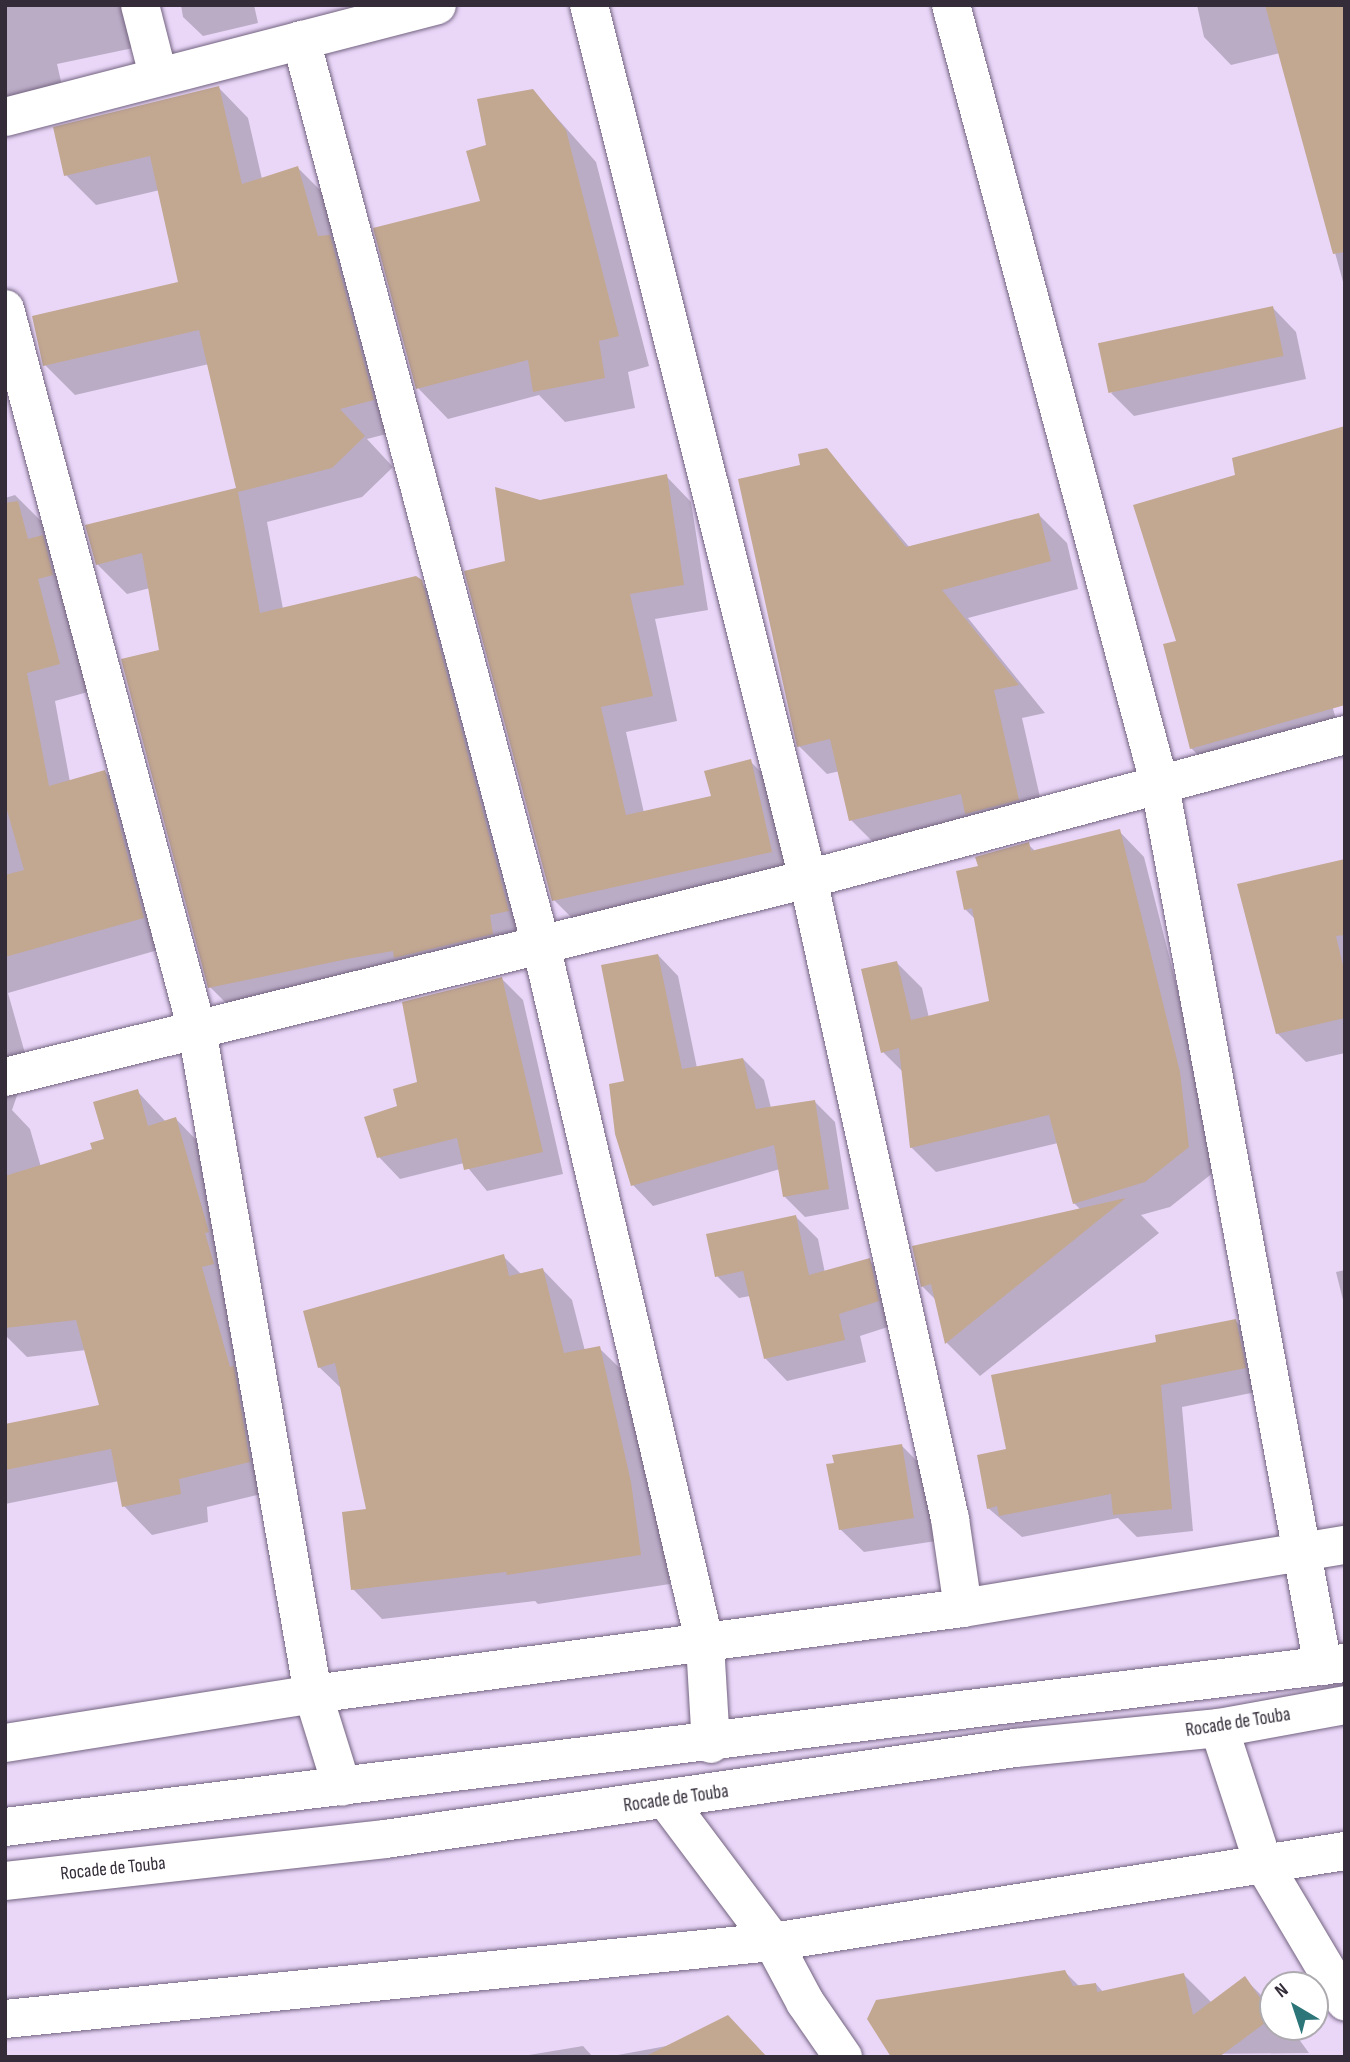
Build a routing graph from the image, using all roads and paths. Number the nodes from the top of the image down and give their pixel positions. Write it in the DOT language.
graph roads {
  1 [pos="140,5"];
  2 [pos="437,5"];
  3 [pos="589,5"];
  4 [pos="951,5"];
  5 [pos="301,40"];
  6 [pos="158,75"];
  7 [pos="5,117"];
  8 [pos="5,309"];
  9 [pos="1345,735"];
  10 [pos="1160,786"];
  11 [pos="808,879"];
  12 [pos="541,946"];
  13 [pos="197,1030"];
  14 [pos="5,1077"];
  15 [pos="1345,1545"];
  16 [pos="1300,1549"];
  17 [pos="963,1608"];
  18 [pos="705,1644"];
  19 [pos="1334,1665"];
  20 [pos="313,1693"];
  21 [pos="1345,1705"];
  22 [pos="1219,1728"];
  23 [pos="5,1743"];
  24 [pos="711,1744"];
  25 [pos="342,1787"];
  26 [pos="667,1801"];
  27 [pos="5,1827"];
  28 [pos="1345,1851"];
  29 [pos="1263,1863"];
  30 [pos="5,1881"];
  31 [pos="773,1942"];
  32 [pos="1345,2001"];
  33 [pos="5,2019"];
  34 [pos="843,2057"];
  1 -- 6 [label="street"];
  2 -- 5 [label="street"];
  3 -- 11 [label="street"];
  4 -- 10 [label="street"];
  5 -- 6 [label="street"];
  5 -- 12 [label="street"];
  6 -- 7 [label="street"];
  8 -- 13 [label="street"];
  9 -- 10 [label="street"];
  10 -- 11 [label="street"];
  10 -- 16 [label="street"];
  11 -- 12 [label="street"];
  11 -- 17 [label="street"];
  12 -- 13 [label="street"];
  12 -- 18 [label="street"];
  13 -- 14 [label="street"];
  13 -- 20 [label="street"];
  15 -- 16 [label="street"];
  16 -- 17 [label="street"];
  16 -- 19 [label="street"];
  17 -- 18 [label="street"];
  18 -- 20 [label="street"];
  18 -- 24 [label="street"];
  19 -- 24 [label="street"];
  20 -- 23 [label="street"];
  20 -- 25 [label="street"];
  21 -- 22 [label="street, Rocade de Touba"];
  22 -- 26 [label="street, Rocade de Touba"];
  22 -- 29 [label="street"];
  24 -- 25 [label="street"];
  25 -- 27 [label="street"];
  26 -- 30 [label="street, Rocade de Touba"];
  26 -- 31 [label="street"];
  28 -- 29 [label="street"];
  29 -- 31 [label="street"];
  29 -- 32 [label="street"];
  31 -- 33 [label="street"];
  31 -- 34 [label="street"];
}
